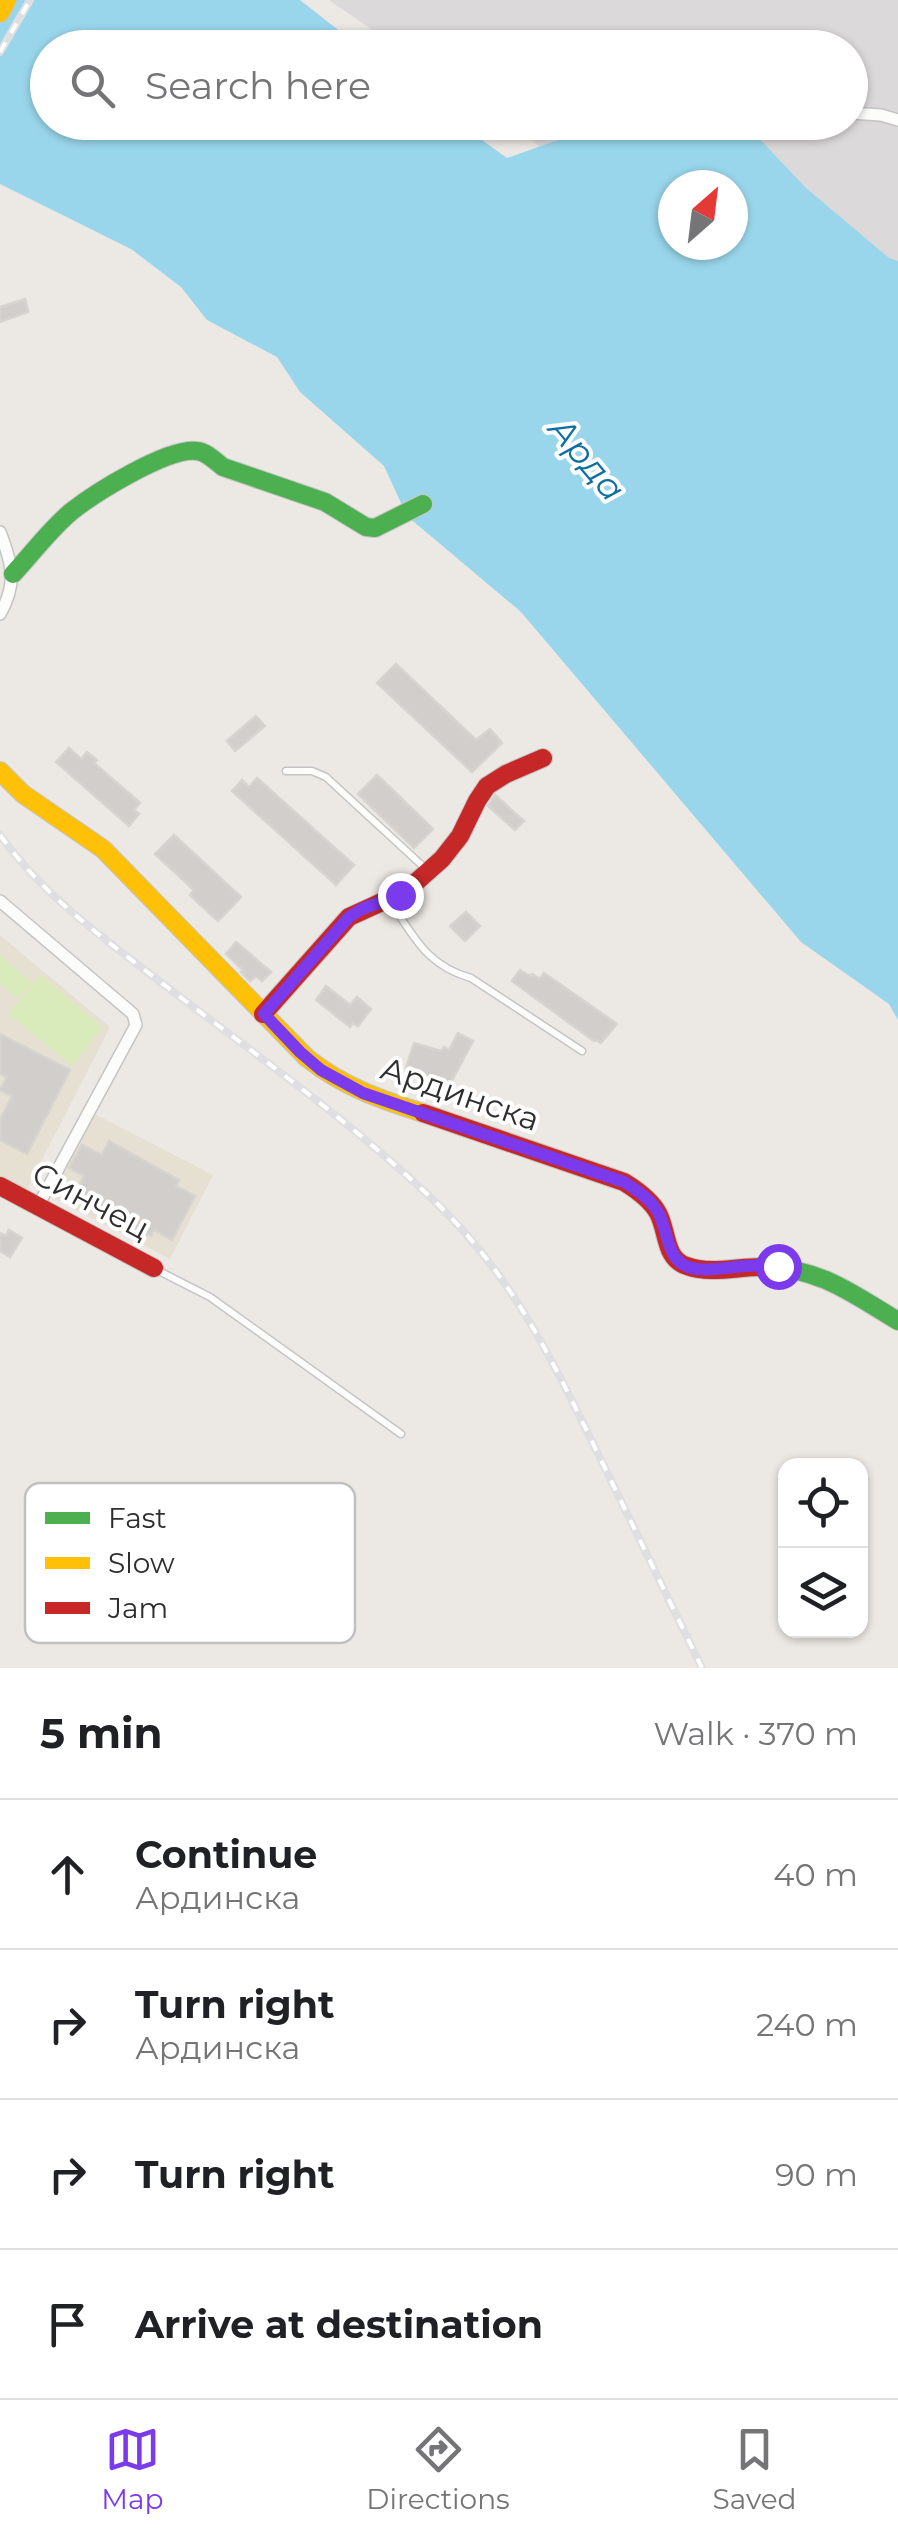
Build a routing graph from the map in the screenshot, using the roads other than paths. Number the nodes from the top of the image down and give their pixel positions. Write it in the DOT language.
graph roads {
  1 [pos="8,0"];
  2 [pos="0,13"];
  3 [pos="868,114"];
  4 [pos="898,120"];
  5 [pos="422,504"];
  6 [pos="0,532"];
  7 [pos="12,574"];
  8 [pos="0,614"];
  9 [pos="543,758"];
  10 [pos="0,771"];
  11 [pos="286,772"];
  12 [pos="428,871"];
  13 [pos="388,899"];
  14 [pos="0,901"];
  15 [pos="264,1014"];
  16 [pos="582,1051"];
  17 [pos="0,1186"];
  18 [pos="38,1206"];
  19 [pos="154,1268"];
  20 [pos="898,1322"];
  21 [pos="401,1434"];
  1 -- 2 [label="street"];
  3 -- 4 [label="street"];
  5 -- 7 [label="street"];
  6 -- 7 [label="street"];
  7 -- 8 [label="street"];
  9 -- 12 [label="street"];
  10 -- 15 [label="street, Ардинска"];
  11 -- 12 [label="lane"];
  12 -- 13 [label="street"];
  13 -- 15 [label="street"];
  13 -- 16 [label="lane"];
  14 -- 18 [label="street"];
  15 -- 20 [label="street, Ардинска"];
  17 -- 18 [label="street, Синчец"];
  18 -- 19 [label="street, Синчец"];
  19 -- 21 [label="lane"];
}
